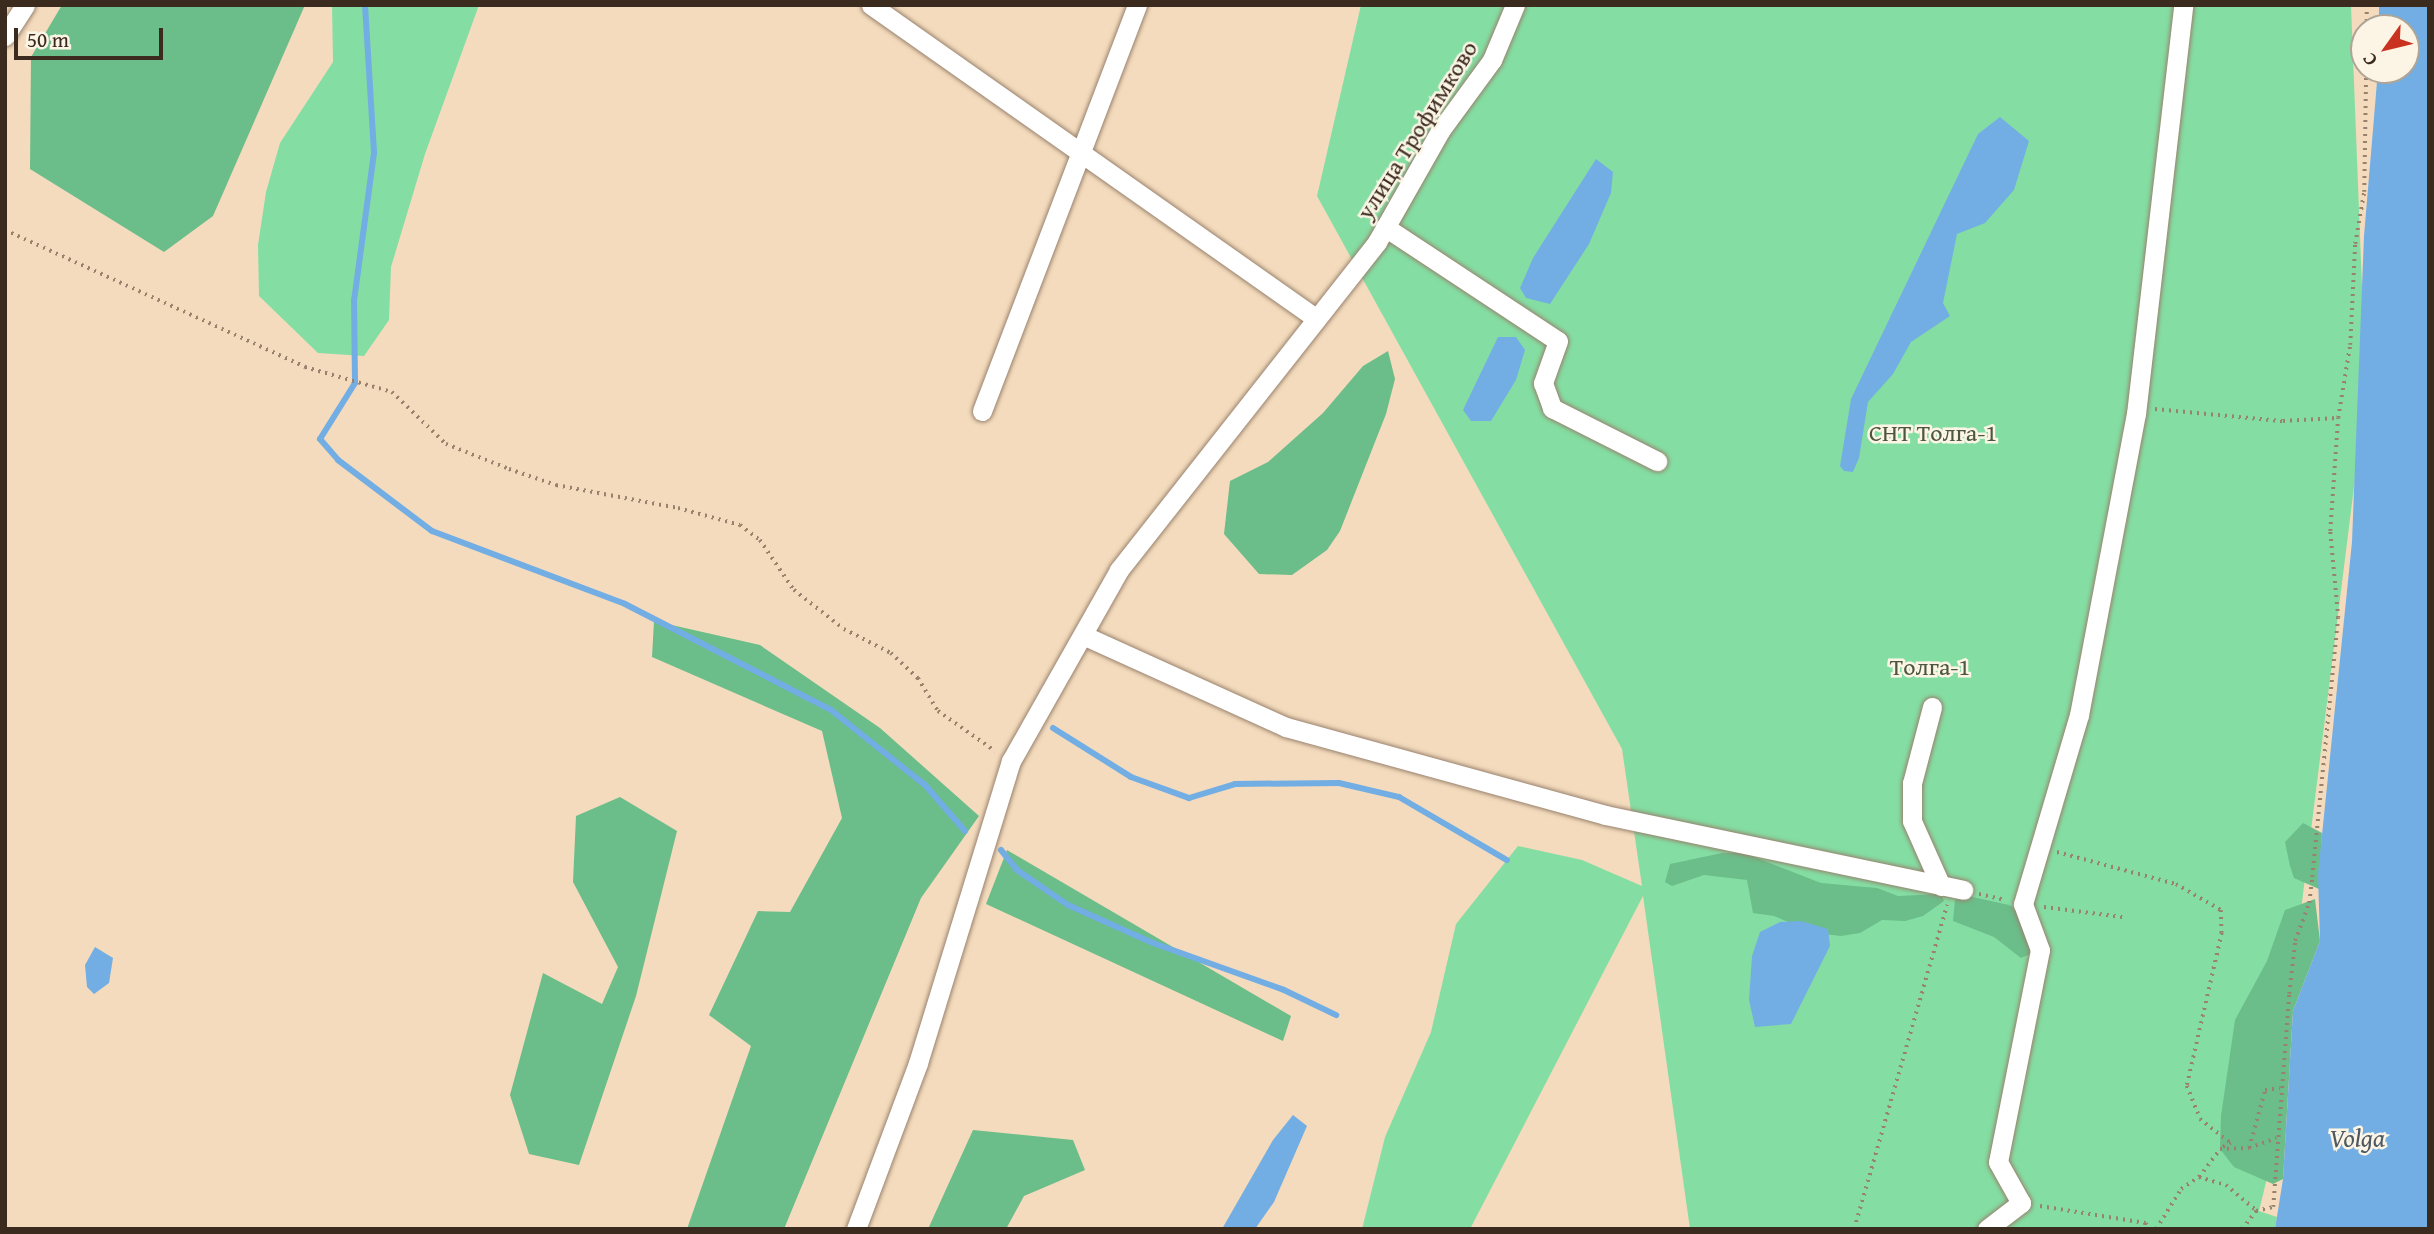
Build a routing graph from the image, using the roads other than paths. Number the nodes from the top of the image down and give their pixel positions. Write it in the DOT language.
graph roads {
  1 [pos="25,5"];
  2 [pos="871,5"];
  3 [pos="1136,5"];
  4 [pos="1515,5"];
  5 [pos="2182,5"];
  6 [pos="5,36"];
  7 [pos="1079,152"];
  8 [pos="1381,235"];
  9 [pos="1317,319"];
  10 [pos="982,411"];
  11 [pos="1657,461"];
  12 [pos="1085,636"];
  13 [pos="1932,707"];
  14 [pos="856,1229"];
  15 [pos="1987,1229"];
  1 -- 6 [label="street"];
  2 -- 7 [label="street"];
  3 -- 7 [label="street"];
  4 -- 8 [label="street, улица Трофимково"];
  5 -- 15 [label="street"];
  7 -- 9 [label="street"];
  7 -- 10 [label="street"];
  8 -- 9 [label="street, улица Трофимково"];
  8 -- 11 [label="street"];
  9 -- 12 [label="street, улица Трофимково"];
  12 -- 13 [label="street"];
  12 -- 14 [label="street, улица Трофимково"];
}
